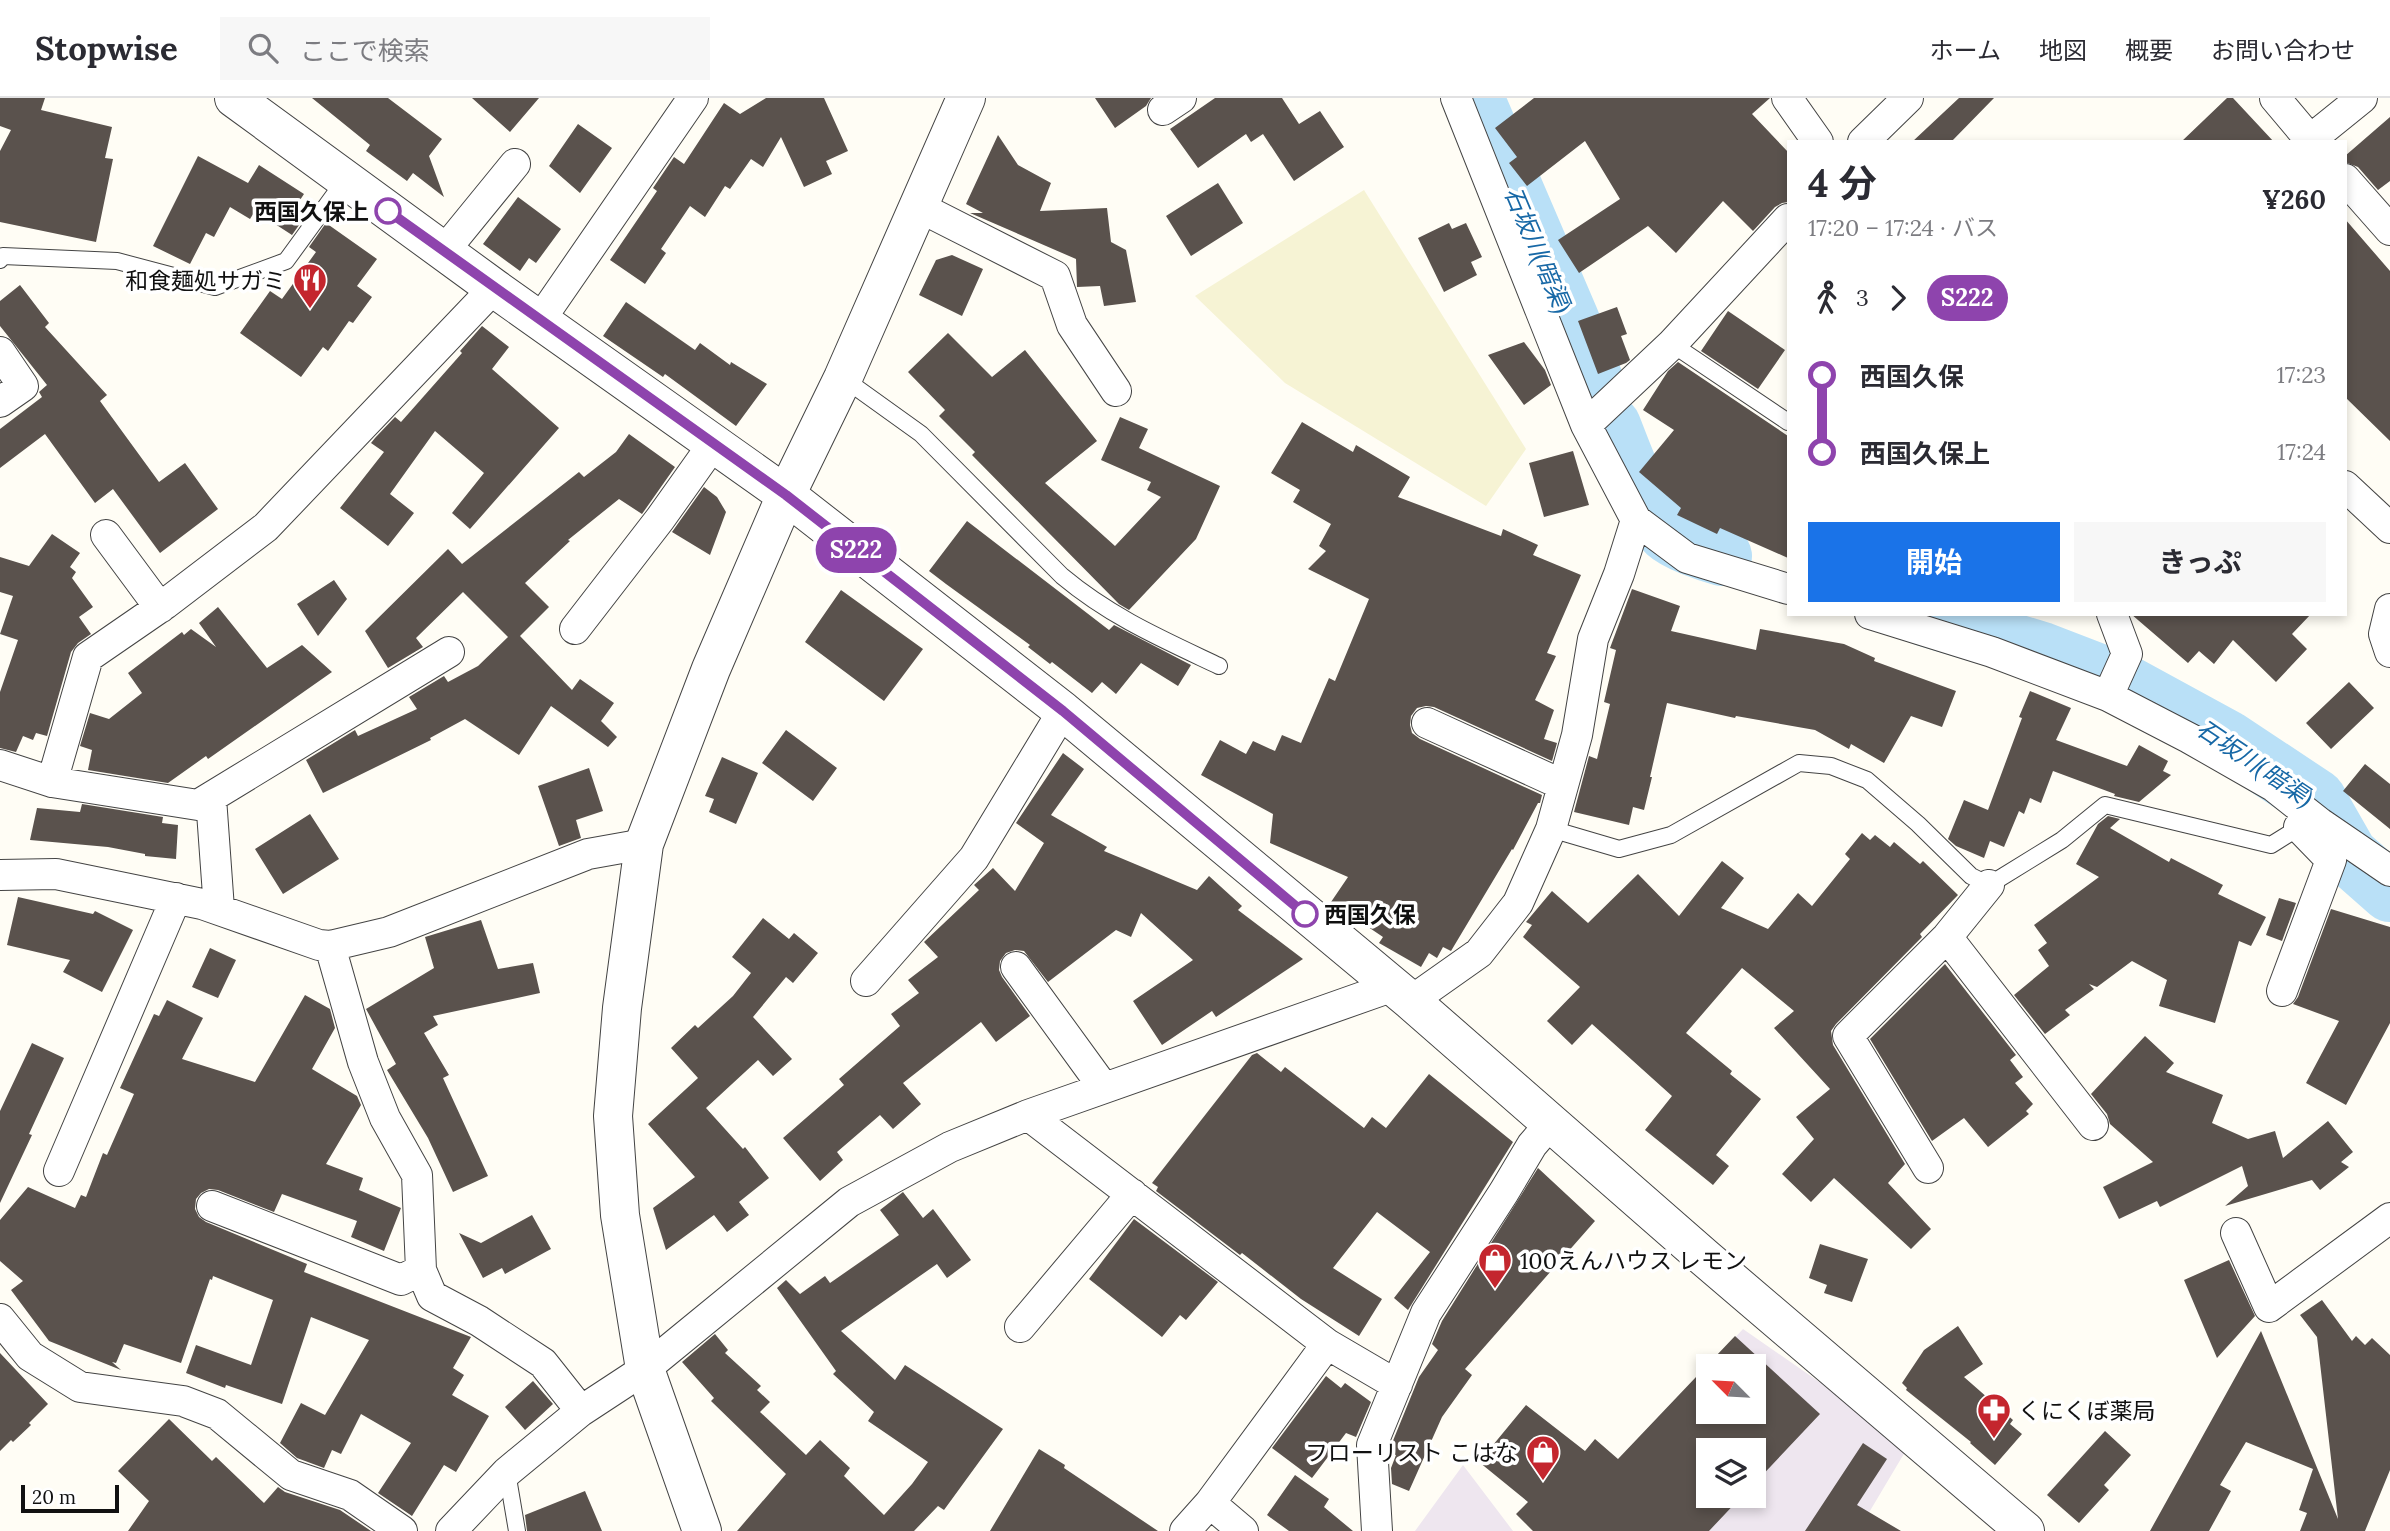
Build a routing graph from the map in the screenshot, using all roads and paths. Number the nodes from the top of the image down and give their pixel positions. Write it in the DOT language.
graph roads {
  1 [pos="234,98"];
  2 [pos="693,98"];
  3 [pos="966,98"];
  4 [pos="1455,98"];
  5 [pos="1787,98"];
  6 [pos="1908,98"];
  7 [pos="2275,98"];
  8 [pos="2362,98"];
  9 [pos="1817,140"];
  10 [pos="1865,140"];
  11 [pos="2310,140"];
  12 [pos="2312,140"];
  13 [pos="515,164"];
  14 [pos="345,180"];
  15 [pos="2347,181"];
  16 [pos="918,205"];
  17 [pos="1787,220"];
  18 [pos="2390,230"];
  19 [pos="444,251"];
  20 [pos="0,260"];
  21 [pos="494,288"];
  22 [pos="540,320"];
  23 [pos="1672,344"];
  24 [pos="0,352"];
  25 [pos="843,379"];
  26 [pos="1116,391"];
  27 [pos="0,402"];
  28 [pos="1787,421"];
  29 [pos="1586,425"];
  30 [pos="714,443"];
  31 [pos="2347,488"];
  32 [pos="786,495"];
  33 [pos="1636,520"];
  34 [pos="2390,528"];
  35 [pos="106,535"];
  36 [pos="1787,589"];
  37 [pos="160,608"];
  38 [pos="2390,609"];
  39 [pos="1876,616"];
  40 [pos="2113,616"];
  41 [pos="575,629"];
  42 [pos="449,652"];
  43 [pos="2390,652"];
  44 [pos="1219,666"];
  45 [pos="2108,696"];
  46 [pos="1063,711"];
  47 [pos="1427,723"];
  48 [pos="0,765"];
  49 [pos="52,782"];
  50 [pos="1563,785"];
  51 [pos="211,798"];
  52 [pos="2311,823"];
  53 [pos="1551,829"];
  54 [pos="645,844"];
  55 [pos="2390,871"];
  56 [pos="0,875"];
  57 [pos="1989,885"];
  58 [pos="176,898"];
  59 [pos="219,909"];
  60 [pos="1947,937"];
  61 [pos="330,946"];
  62 [pos="1016,967"];
  63 [pos="866,981"];
  64 [pos="2282,991"];
  65 [pos="1401,994"];
  66 [pos="1104,1088"];
  67 [pos="1028,1115"];
  68 [pos="1550,1124"];
  69 [pos="2092,1125"];
  70 [pos="1928,1168"];
  71 [pos="59,1171"];
  72 [pos="1132,1194"];
  73 [pos="212,1206"];
  74 [pos="2390,1219"];
  75 [pos="2236,1233"];
  76 [pos="421,1270"];
  77 [pos="0,1319"];
  78 [pos="1020,1327"];
  79 [pos="1327,1344"];
  80 [pos="645,1369"];
  81 [pos="1397,1385"];
  82 [pos="582,1410"];
  83 [pos="507,1472"];
  84 [pos="1210,1503"];
  85 [pos="402,1531"];
  86 [pos="451,1531"];
  87 [pos="517,1531"];
  88 [pos="702,1531"];
  89 [pos="1185,1531"];
  90 [pos="1243,1531"];
  91 [pos="1377,1531"];
  92 [pos="2025,1531"];
  1 -- 14 [label="street"];
  2 -- 22 [label="street"];
  3 -- 16 [label="street"];
  4 -- 29 [label="street"];
  5 -- 9 [label="street"];
  6 -- 10 [label="street"];
  7 -- 11 [label="street"];
  8 -- 12 [label="street"];
  13 -- 19 [label="street"];
  14 -- 19 [label="street"];
  14 -- 20 [label="lane"];
  15 -- 18 [label="street"];
  16 -- 25 [label="street"];
  16 -- 26 [label="street"];
  17 -- 23 [label="street"];
  19 -- 21 [label="street"];
  21 -- 22 [label="street"];
  21 -- 37 [label="street"];
  22 -- 30 [label="street"];
  23 -- 28 [label="lane"];
  23 -- 29 [label="street"];
  24 -- 27 [label="street"];
  25 -- 32 [label="street"];
  25 -- 44 [label="lane"];
  29 -- 33 [label="street"];
  30 -- 32 [label="street"];
  30 -- 41 [label="street"];
  31 -- 34 [label="street"];
  32 -- 46 [label="street"];
  32 -- 54 [label="street"];
  33 -- 36 [label="street"];
  33 -- 50 [label="street"];
  35 -- 37 [label="street"];
  37 -- 49 [label="street"];
  38 -- 43 [label="street"];
  39 -- 45 [label="street"];
  40 -- 45 [label="street"];
  42 -- 51 [label="street"];
  45 -- 52 [label="street"];
  46 -- 63 [label="street"];
  46 -- 65 [label="street"];
  47 -- 50 [label="street"];
  48 -- 49 [label="street"];
  49 -- 51 [label="street"];
  50 -- 53 [label="street"];
  51 -- 59 [label="street"];
  52 -- 55 [label="street"];
  52 -- 57 [label="lane"];
  52 -- 64 [label="street"];
  53 -- 57 [label="lane"];
  53 -- 65 [label="street"];
  54 -- 61 [label="street"];
  54 -- 80 [label="street"];
  56 -- 58 [label="street"];
  57 -- 60 [label="street"];
  58 -- 59 [label="street"];
  58 -- 71 [label="street"];
  59 -- 61 [label="street"];
  60 -- 69 [label="street"];
  60 -- 70 [label="street"];
  61 -- 76 [label="street"];
  62 -- 66 [label="street"];
  65 -- 66 [label="street"];
  65 -- 68 [label="street"];
  66 -- 67 [label="street"];
  67 -- 72 [label="street"];
  67 -- 80 [label="street"];
  68 -- 81 [label="street"];
  68 -- 92 [label="street"];
  72 -- 78 [label="street"];
  72 -- 79 [label="street"];
  73 -- 76 [label="street"];
  74 -- 75 [label="street"];
  76 -- 82 [label="street"];
  77 -- 85 [label="street"];
  79 -- 81 [label="street"];
  79 -- 84 [label="street"];
  80 -- 82 [label="street"];
  80 -- 88 [label="street"];
  81 -- 91 [label="street"];
  82 -- 83 [label="street"];
  83 -- 86 [label="street"];
  83 -- 87 [label="lane"];
  84 -- 89 [label="street"];
  84 -- 90 [label="street"];
}
